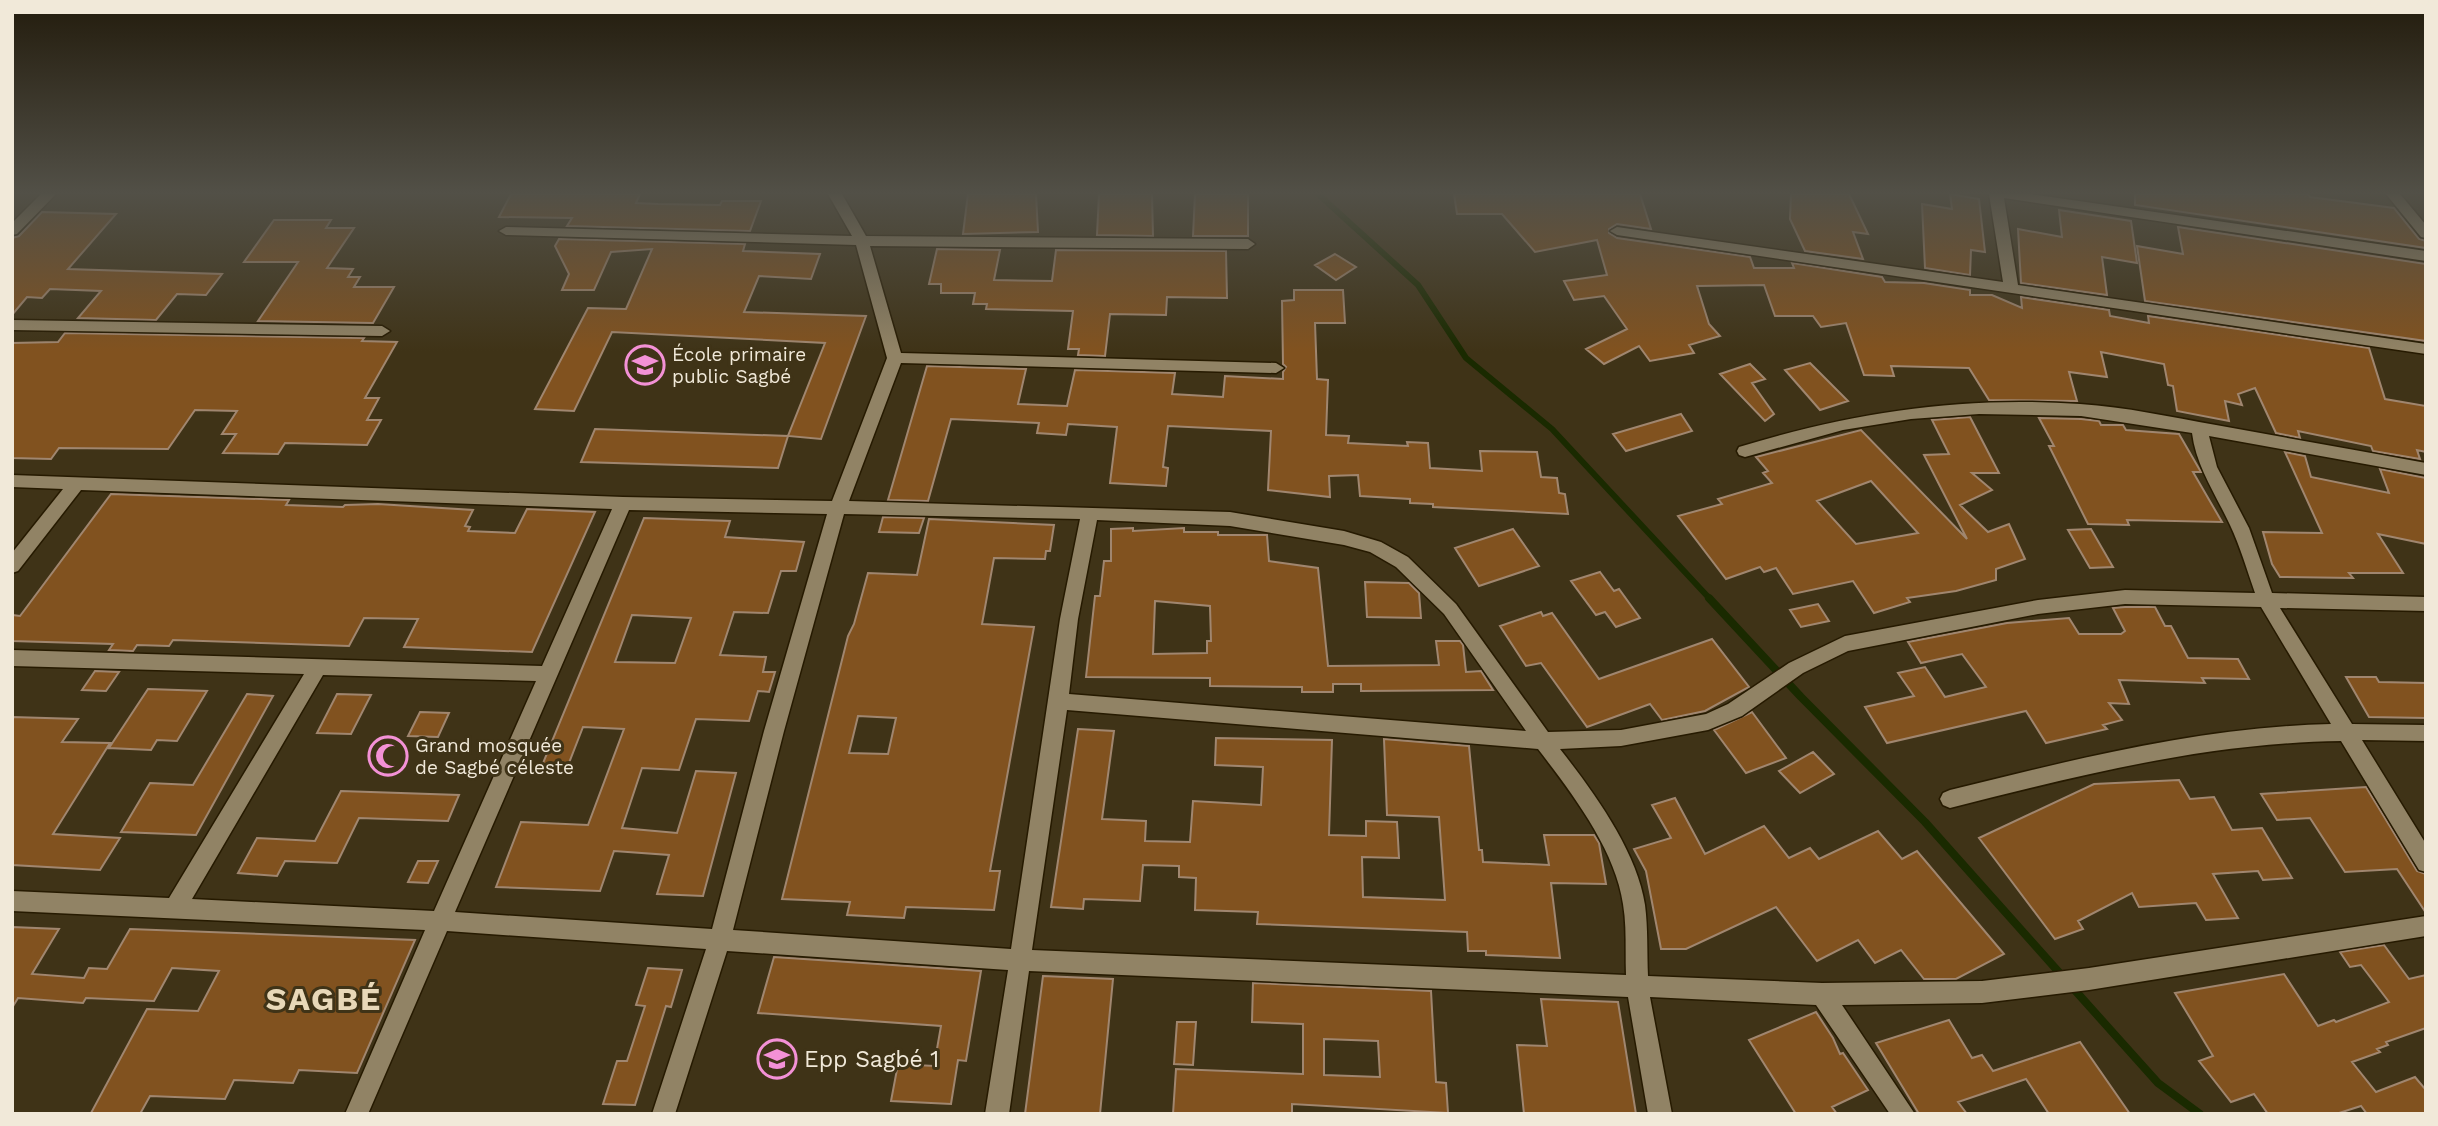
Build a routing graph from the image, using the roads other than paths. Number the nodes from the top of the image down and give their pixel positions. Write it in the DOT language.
graph roads {
  1 [pos="864,247"];
  2 [pos="1723,247"];
  3 [pos="2004,247"];
  4 [pos="2362,247"];
  5 [pos="2426,256"];
  6 [pos="2011,289"];
  7 [pos="12,325"];
  8 [pos="382,331"];
  9 [pos="2426,349"];
  10 [pos="895,358"];
  11 [pos="1276,368"];
  12 [pos="2200,430"];
  13 [pos="1745,451"];
  14 [pos="2426,469"];
  15 [pos="12,481"];
  16 [pos="77,483"];
  17 [pos="623,503"];
  18 [pos="837,510"];
  19 [pos="1090,513"];
  20 [pos="12,566"];
  21 [pos="2266,600"];
  22 [pos="2426,604"];
  23 [pos="12,658"];
  24 [pos="318,667"];
  25 [pos="548,674"];
  26 [pos="1059,701"];
  27 [pos="2346,731"];
  28 [pos="2426,733"];
  29 [pos="1543,741"];
  30 [pos="1950,799"];
  31 [pos="2426,863"];
  32 [pos="12,901"];
  33 [pos="176,908"];
  34 [pos="441,921"];
  35 [pos="2426,926"];
  36 [pos="720,940"];
  37 [pos="1020,960"];
  38 [pos="1637,985"];
  39 [pos="1822,995"];
  40 [pos="356,1114"];
  41 [pos="663,1114"];
  42 [pos="996,1114"];
  43 [pos="1660,1114"];
  44 [pos="1904,1114"];
  1 -- 10 [label="street"];
  2 -- 6 [label="street"];
  3 -- 6 [label="street"];
  4 -- 5 [label="street"];
  6 -- 9 [label="street"];
  7 -- 8 [label="street"];
  10 -- 11 [label="street"];
  10 -- 18 [label="street"];
  12 -- 13 [label="street"];
  12 -- 14 [label="street"];
  12 -- 21 [label="street"];
  15 -- 16 [label="street"];
  16 -- 17 [label="street"];
  16 -- 20 [label="street"];
  17 -- 18 [label="street"];
  17 -- 25 [label="street"];
  18 -- 19 [label="street"];
  18 -- 36 [label="street"];
  19 -- 26 [label="street"];
  19 -- 29 [label="street"];
  21 -- 22 [label="street"];
  21 -- 27 [label="street"];
  21 -- 29 [label="street"];
  23 -- 24 [label="street"];
  24 -- 25 [label="street"];
  24 -- 33 [label="street"];
  25 -- 34 [label="street"];
  26 -- 29 [label="street"];
  26 -- 37 [label="street"];
  27 -- 28 [label="street"];
  27 -- 30 [label="street"];
  27 -- 31 [label="street"];
  29 -- 38 [label="street"];
  32 -- 33 [label="street"];
  33 -- 34 [label="street"];
  34 -- 36 [label="street"];
  34 -- 40 [label="street"];
  35 -- 39 [label="street"];
  36 -- 37 [label="street"];
  36 -- 41 [label="street"];
  37 -- 38 [label="street"];
  37 -- 42 [label="street"];
  38 -- 39 [label="street"];
  38 -- 43 [label="street"];
  39 -- 44 [label="street"];
}
